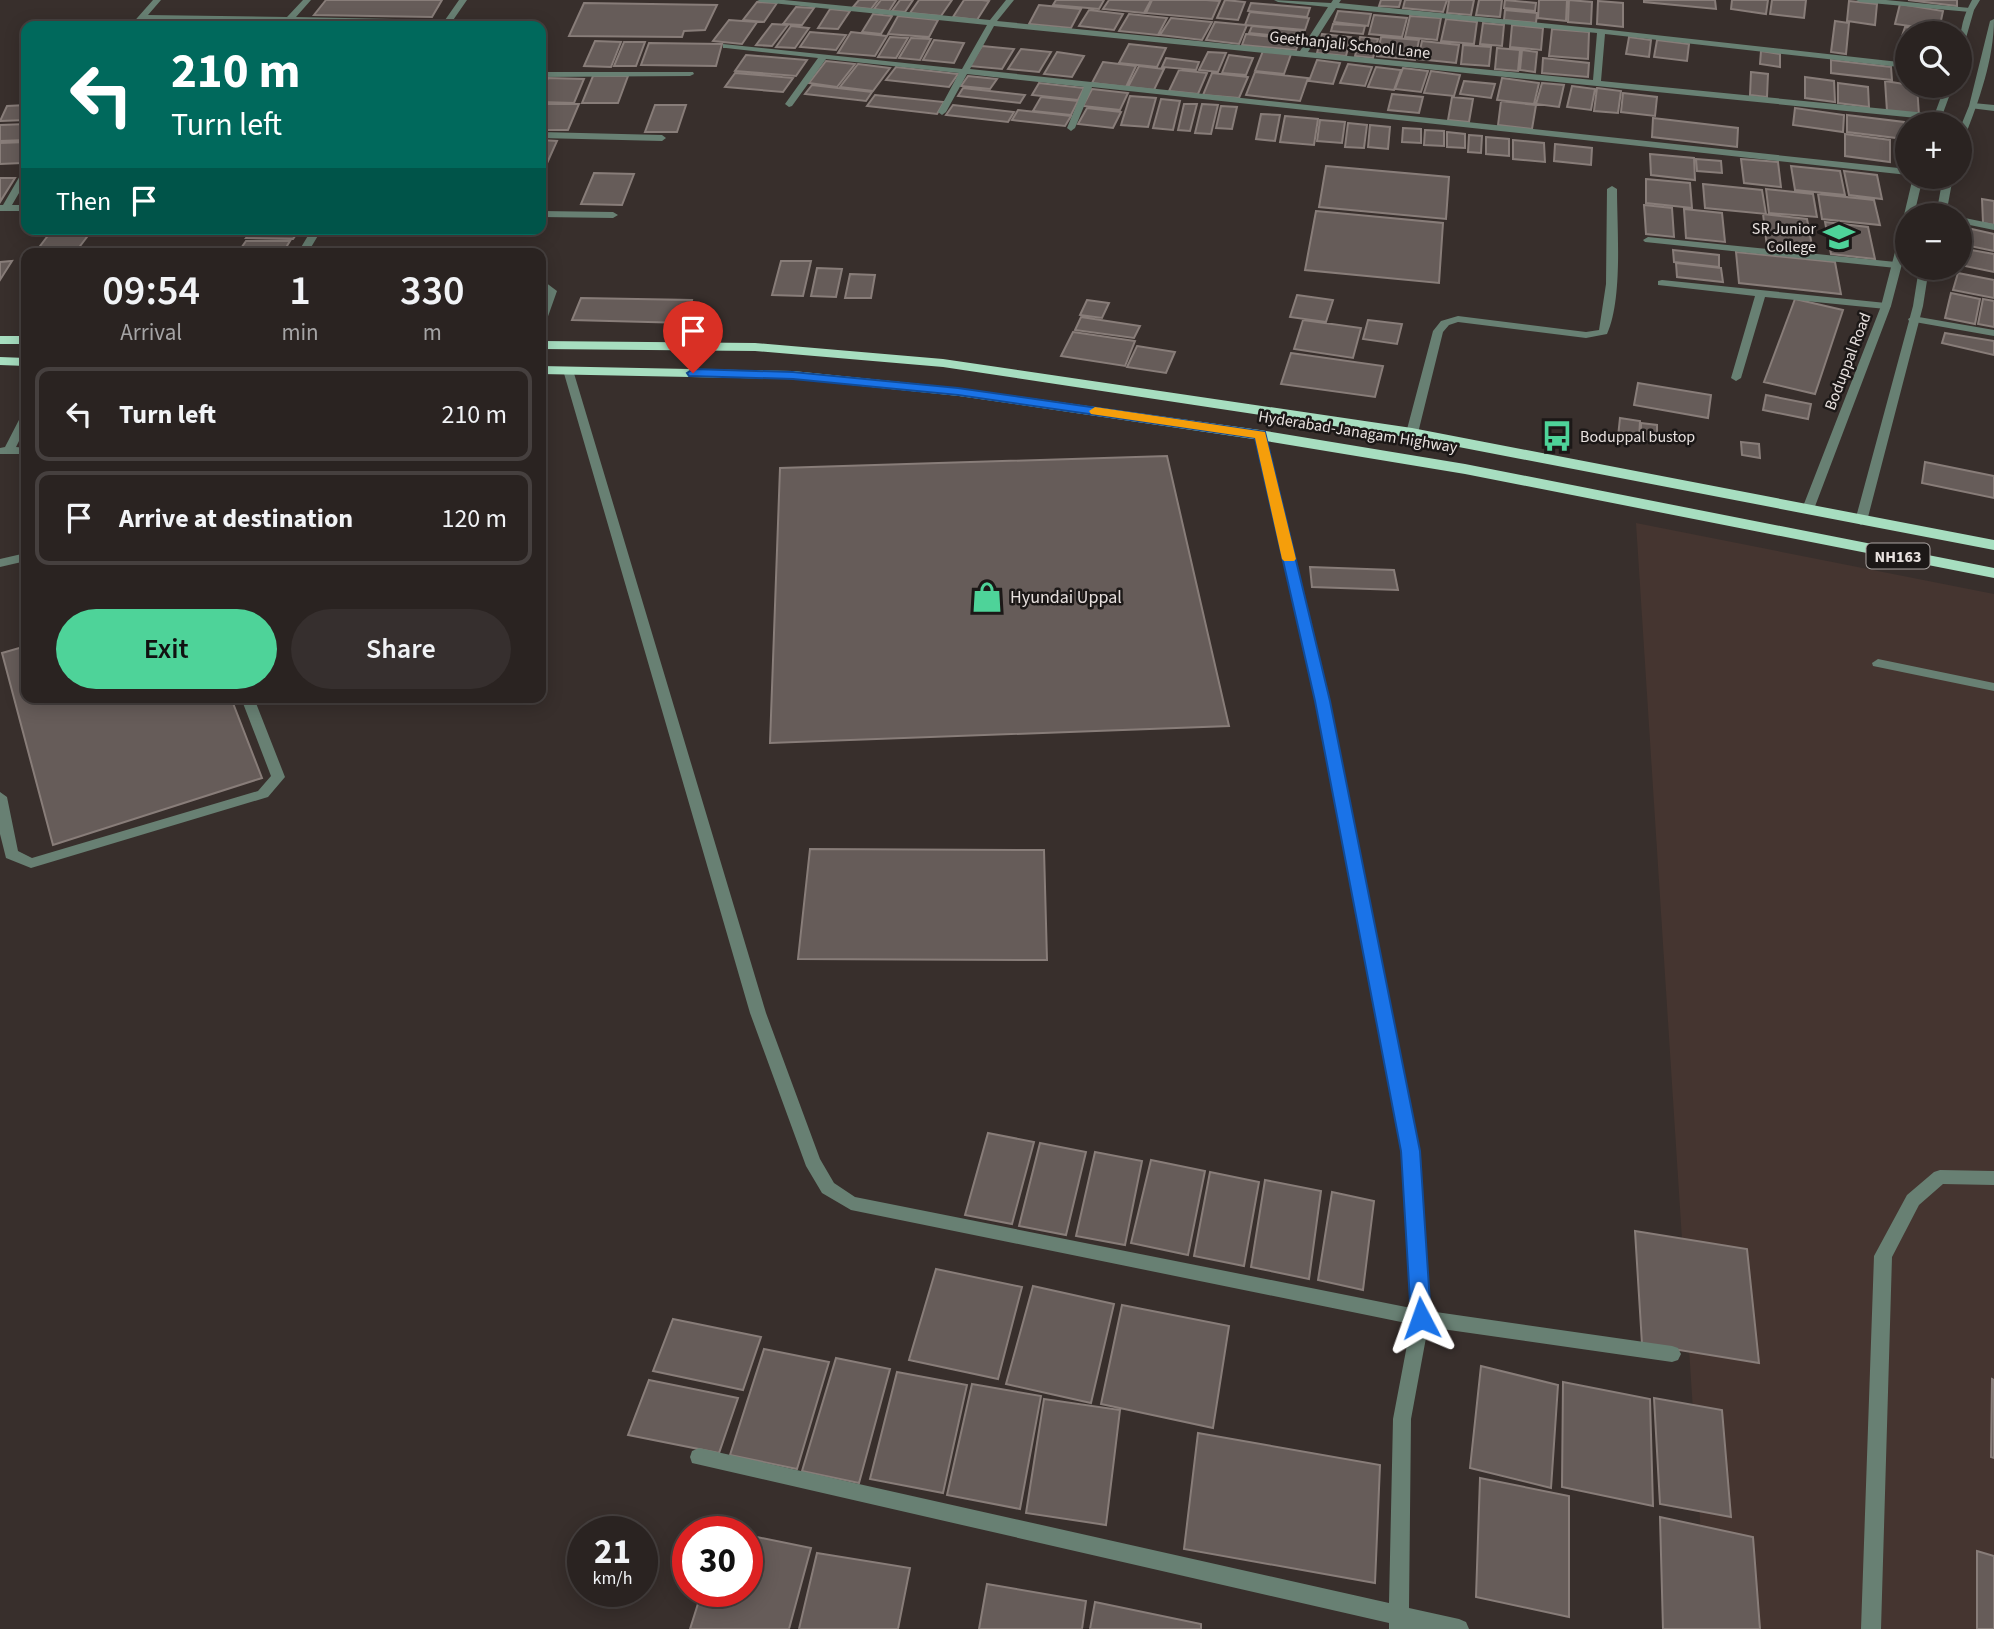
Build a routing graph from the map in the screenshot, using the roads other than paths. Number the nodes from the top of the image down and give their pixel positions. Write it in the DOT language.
graph roads {
  1 [pos="157,0"];
  2 [pos="307,0"];
  3 [pos="463,0"];
  4 [pos="761,0"];
  5 [pos="1010,0"];
  6 [pos="1278,0"];
  7 [pos="1860,0"];
  8 [pos="1976,0"];
  9 [pos="1336,3"];
  10 [pos="1970,10"];
  11 [pos="142,17"];
  12 [pos="290,18"];
  13 [pos="138,21"];
  14 [pos="288,21"];
  15 [pos="368,21"];
  16 [pos="448,21"];
  17 [pos="1967,21"];
  18 [pos="1994,21"];
  19 [pos="991,24"];
  20 [pos="1601,31"];
  21 [pos="726,46"];
  22 [pos="1303,53"];
  23 [pos="824,56"];
  24 [pos="1895,65"];
  25 [pos="964,72"];
  26 [pos="690,74"];
  27 [pos="546,75"];
  28 [pos="1597,83"];
  29 [pos="1088,86"];
  30 [pos="789,104"];
  31 [pos="1973,106"];
  32 [pos="1994,108"];
  33 [pos="942,112"];
  34 [pos="1971,112"];
  35 [pos="1895,116"];
  36 [pos="1071,128"];
  37 [pos="546,135"];
  38 [pos="662,138"];
  39 [pos="1895,171"];
  40 [pos="21,181"];
  41 [pos="1612,189"];
  42 [pos="3,208"];
  43 [pos="21,208"];
  44 [pos="546,214"];
  45 [pos="613,215"];
  46 [pos="1972,222"];
  47 [pos="1994,227"];
  48 [pos="1648,240"];
  49 [pos="1895,265"];
  50 [pos="1895,269"];
  51 [pos="1921,280"];
  52 [pos="1662,283"];
  53 [pos="546,286"];
  54 [pos="1761,292"];
  55 [pos="1886,306"];
  56 [pos="546,308"];
  57 [pos="1913,319"];
  58 [pos="1994,334"];
  59 [pos="0,340"];
  60 [pos="21,340"];
  61 [pos="546,345"];
  62 [pos="0,361"];
  63 [pos="21,362"];
  64 [pos="546,370"];
  65 [pos="568,370"];
  66 [pos="1736,378"];
  67 [pos="1189,400"];
  68 [pos="21,424"];
  69 [pos="1184,424"];
  70 [pos="1412,433"];
  71 [pos="1261,435"];
  72 [pos="4,450"];
  73 [pos="1808,509"];
  74 [pos="1861,521"];
  75 [pos="1994,545"];
  76 [pos="21,558"];
  77 [pos="0,563"];
  78 [pos="1994,573"];
  79 [pos="1878,663"];
  80 [pos="1994,687"];
  81 [pos="249,703"];
  82 [pos="0,797"];
  83 [pos="1994,1178"];
  84 [pos="1421,1318"];
  85 [pos="1672,1354"];
  86 [pos="699,1457"];
  87 [pos="1400,1623"];
  88 [pos="1459,1629"];
  89 [pos="1871,1629"];
  1 -- 11 [label="street"];
  2 -- 12 [label="street"];
  3 -- 16 [label="street"];
  4 -- 19 [label="street, Geethanjali School Lane"];
  5 -- 19 [label="street"];
  6 -- 9 [label="street"];
  7 -- 10 [label="street"];
  8 -- 10 [label="street"];
  9 -- 20 [label="street"];
  9 -- 22 [label="street"];
  10 -- 17 [label="street"];
  11 -- 12 [label="street"];
  11 -- 13 [label="street"];
  12 -- 14 [label="street"];
  12 -- 15 [label="street"];
  18 -- 31 [label="street"];
  19 -- 22 [label="street, Geethanjali School Lane"];
  19 -- 25 [label="street"];
  20 -- 24 [label="street"];
  20 -- 28 [label="street"];
  21 -- 23 [label="street"];
  22 -- 28 [label="street, Geethanjali School Lane"];
  23 -- 25 [label="street"];
  23 -- 30 [label="street"];
  25 -- 29 [label="street"];
  25 -- 33 [label="street"];
  26 -- 27 [label="street"];
  28 -- 35 [label="street, Geethanjali School Lane"];
  29 -- 36 [label="street"];
  29 -- 39 [label="street"];
  31 -- 32 [label="street"];
  31 -- 34 [label="street"];
  37 -- 38 [label="street"];
  40 -- 42 [label="street"];
  41 -- 70 [label="street"];
  42 -- 43 [label="street"];
  44 -- 45 [label="street"];
  46 -- 47 [label="street"];
  48 -- 49 [label="street"];
  50 -- 55 [label="street, Boduppal Road"];
  51 -- 57 [label="street"];
  52 -- 54 [label="street"];
  53 -- 56 [label="street"];
  54 -- 55 [label="street"];
  54 -- 66 [label="street"];
  55 -- 73 [label="street, Boduppal Road"];
  57 -- 58 [label="street"];
  57 -- 74 [label="street"];
  59 -- 60 [label="highway"];
  61 -- 67 [label="highway, Hyderabad-Janagam Highway / NH163"];
  62 -- 63 [label="highway"];
  64 -- 65 [label="highway, Hyderabad-Janagam Highway / NH163"];
  65 -- 69 [label="highway, Hyderabad-Janagam Highway / NH163"];
  65 -- 84 [label="street"];
  67 -- 69 [label="highway"];
  67 -- 70 [label="highway, Hyderabad-Janagam Highway / NH163"];
  68 -- 72 [label="street"];
  69 -- 71 [label="highway, Hyderabad-Janagam Highway / NH163"];
  70 -- 73 [label="highway, Hyderabad-Janagam Highway / NH163"];
  71 -- 78 [label="highway, Hyderabad-Janagam Highway / NH163"];
  71 -- 84 [label="street"];
  73 -- 74 [label="highway, Hyderabad-Janagam Highway / NH163"];
  74 -- 75 [label="highway, Hyderabad-Janagam Highway / NH163"];
  76 -- 77 [label="street"];
  79 -- 80 [label="street"];
  81 -- 82 [label="street"];
  83 -- 89 [label="street"];
  84 -- 85 [label="street"];
  84 -- 87 [label="street"];
  86 -- 87 [label="street"];
  87 -- 88 [label="street"];
}
